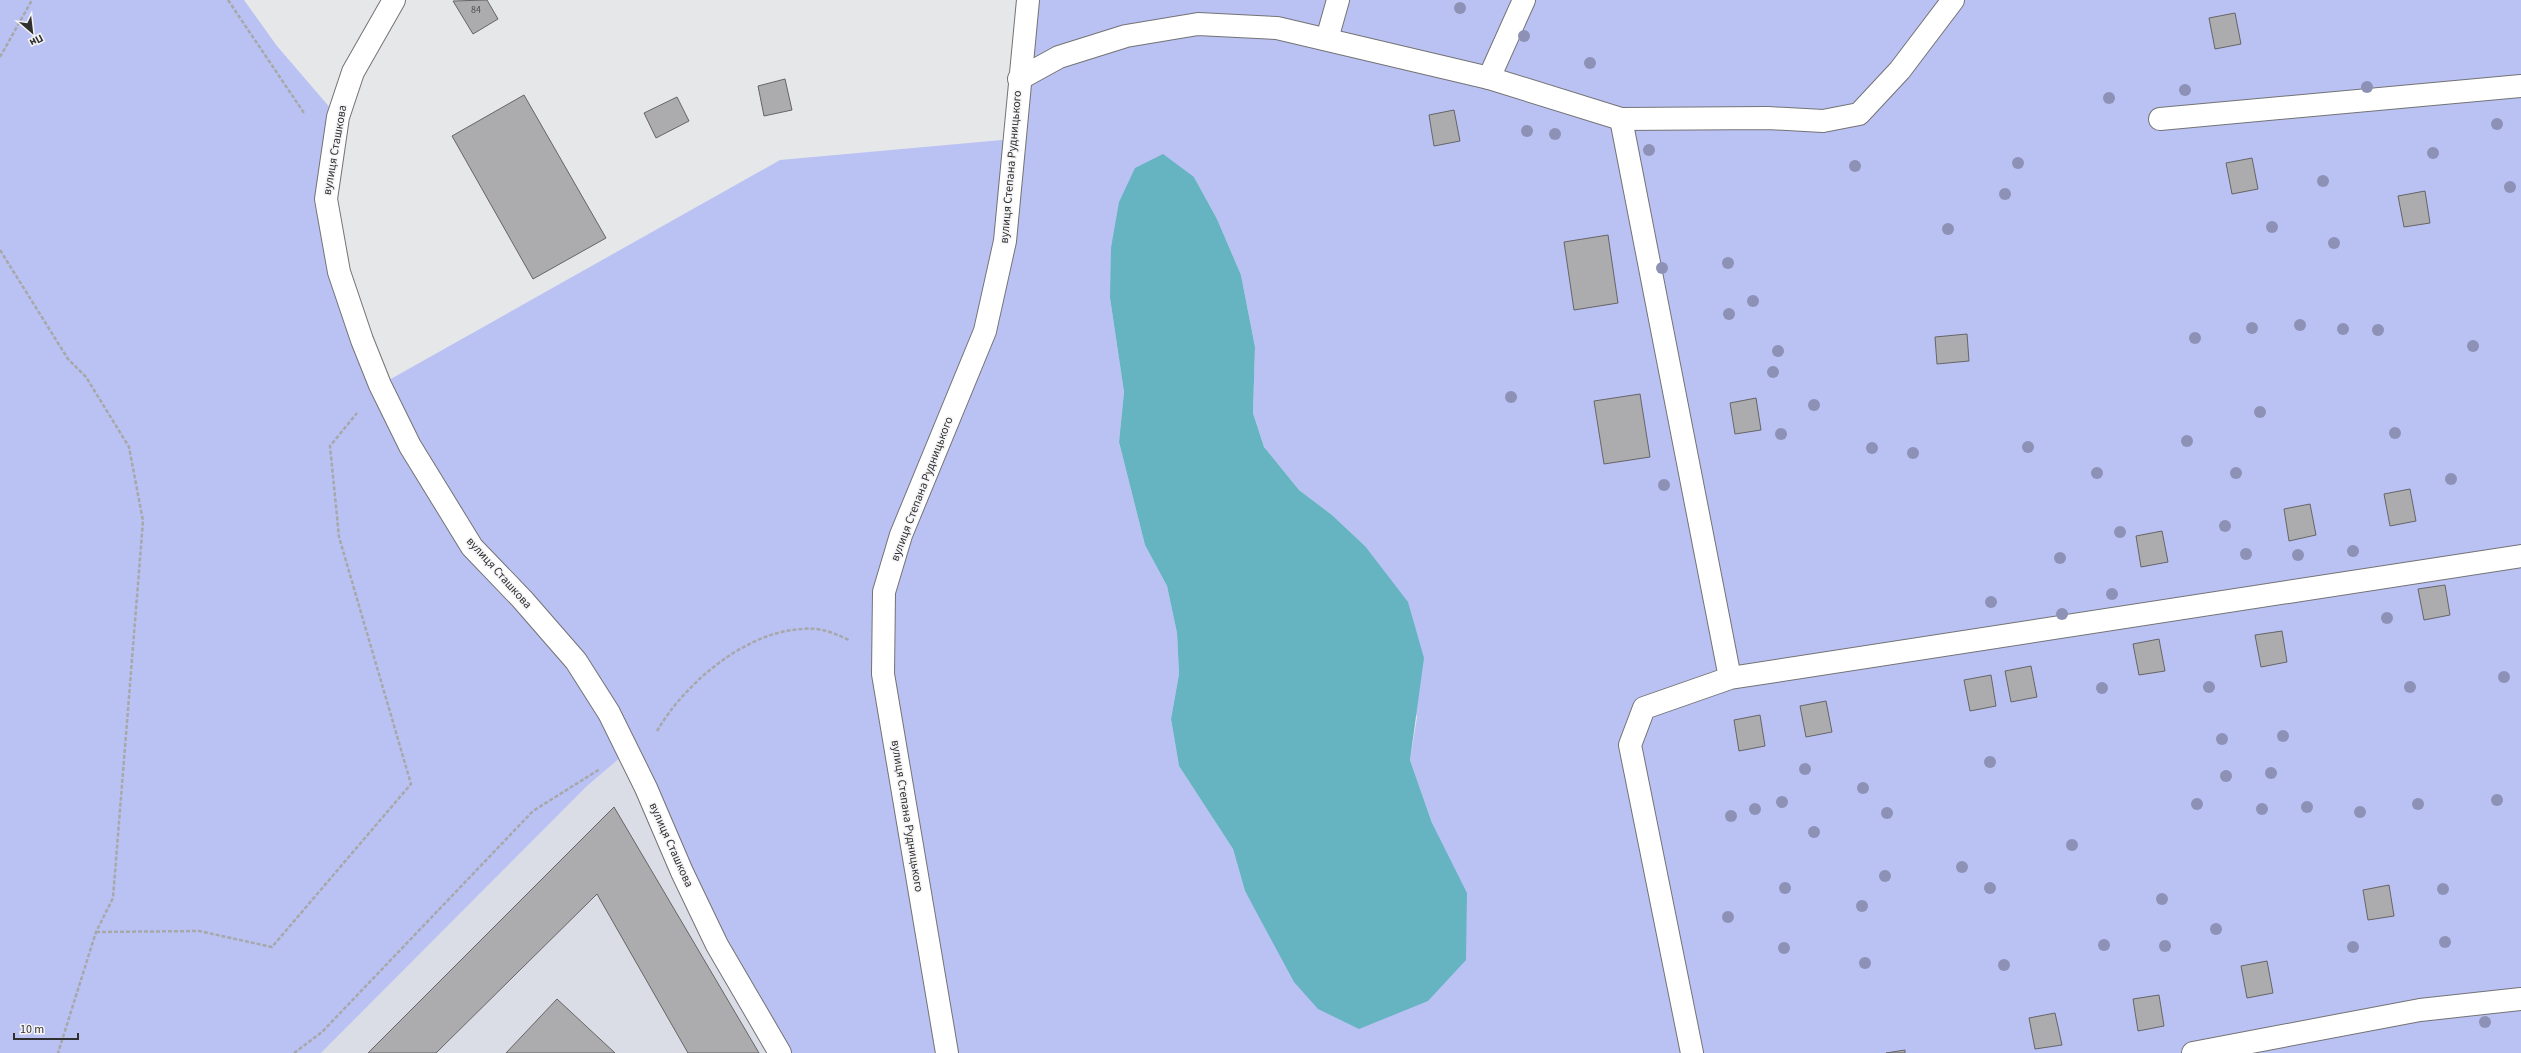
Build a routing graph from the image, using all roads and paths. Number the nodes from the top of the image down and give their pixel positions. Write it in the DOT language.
graph roads {
  1 [pos="32,0"];
  2 [pos="228,0"];
  3 [pos="394,0"];
  4 [pos="1028,0"];
  5 [pos="1338,0"];
  6 [pos="1524,0"];
  7 [pos="1953,0"];
  8 [pos="1327,39"];
  9 [pos="0,57"];
  10 [pos="1489,78"];
  11 [pos="1019,79"];
  12 [pos="2521,86"];
  13 [pos="306,116"];
  14 [pos="2160,118"];
  15 [pos="1621,119"];
  16 [pos="0,250"];
  17 [pos="380,385"];
  18 [pos="2521,556"];
  19 [pos="883,674"];
  20 [pos="1730,678"];
  21 [pos="655,738"];
  22 [pos="628,751"];
  23 [pos="96,932"];
  24 [pos="2521,999"];
  25 [pos="58,1053"];
  26 [pos="294,1053"];
  27 [pos="780,1053"];
  28 [pos="947,1053"];
  29 [pos="1692,1053"];
  30 [pos="2193,1053"];
  1 -- 9 [label="path"];
  2 -- 13 [label="path"];
  3 -- 17 [label="street, вулиця Сташкова"];
  4 -- 11 [label="street, вулиця Степана Рудницького"];
  5 -- 8 [label="street"];
  6 -- 10 [label="street"];
  7 -- 15 [label="street"];
  8 -- 10 [label="street"];
  8 -- 11 [label="street"];
  10 -- 15 [label="street"];
  11 -- 19 [label="street, вулиця Степана Рудницького"];
  12 -- 14 [label="street"];
  15 -- 20 [label="street"];
  16 -- 23 [label="path"];
  17 -- 22 [label="street, вулиця Сташкова"];
  17 -- 23 [label="path"];
  18 -- 20 [label="street"];
  19 -- 21 [label="path"];
  19 -- 28 [label="street, вулиця Степана Рудницького"];
  20 -- 29 [label="street"];
  22 -- 26 [label="path"];
  22 -- 27 [label="street, вулиця Сташкова"];
  23 -- 25 [label="path"];
  24 -- 30 [label="street"];
}
